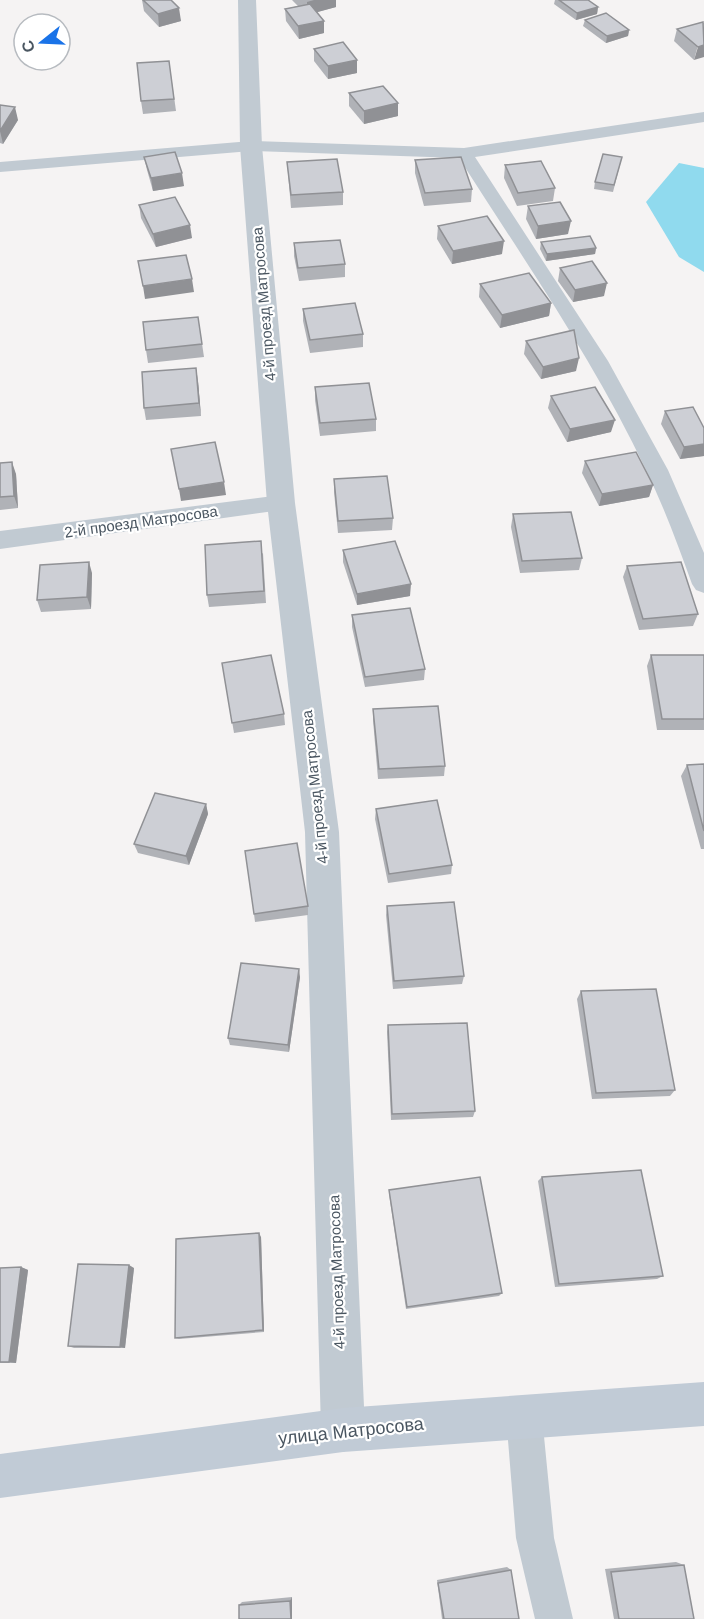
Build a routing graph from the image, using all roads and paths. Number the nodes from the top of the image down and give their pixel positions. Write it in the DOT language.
graph roads {
  1 [pos="247,0"];
  2 [pos="704,117"];
  3 [pos="250,146"];
  4 [pos="464,153"];
  5 [pos="0,167"];
  6 [pos="281,503"];
  7 [pos="0,540"];
  8 [pos="704,584"];
  9 [pos="704,1404"];
  10 [pos="524,1416"];
  11 [pos="343,1430"];
  12 [pos="0,1476"];
  13 [pos="554,1619"];
  1 -- 3 [label="street, 4-й проезд Матросова"];
  2 -- 4 [label="street"];
  3 -- 4 [label="street"];
  3 -- 5 [label="street"];
  3 -- 6 [label="street, 4-й проезд Матросова"];
  4 -- 8 [label="street"];
  6 -- 7 [label="street, 2-й проезд Матросова"];
  6 -- 11 [label="street, 4-й проезд Матросова"];
  9 -- 10 [label="main road, улица Матросова"];
  10 -- 11 [label="main road, улица Матросова"];
  10 -- 13 [label="street"];
  11 -- 12 [label="main road, улица Матросова"];
}
